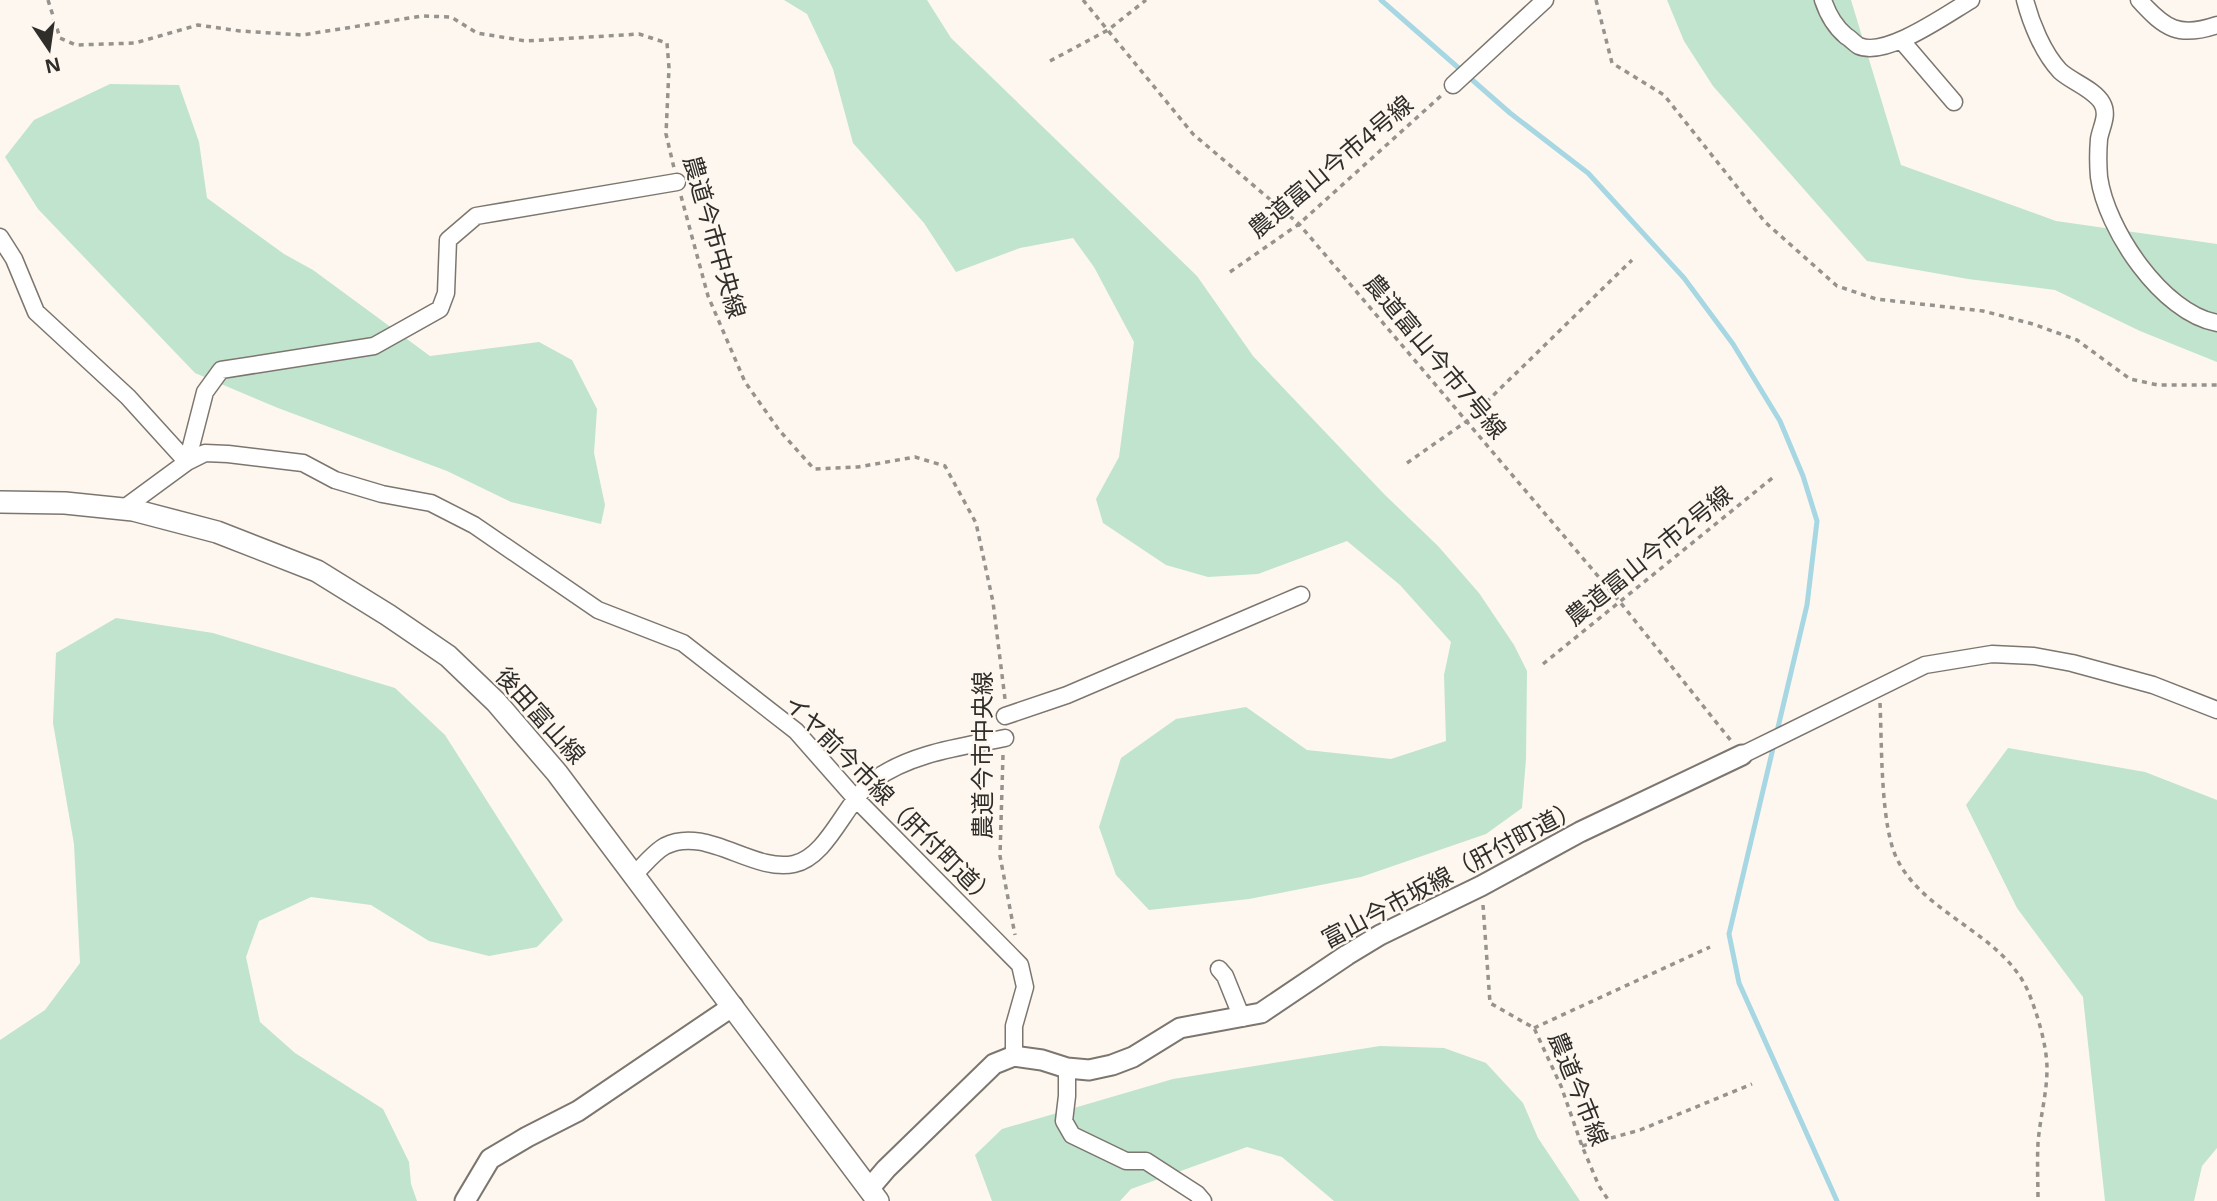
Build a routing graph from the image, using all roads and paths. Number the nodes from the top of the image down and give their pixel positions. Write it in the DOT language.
graph roads {
  1 [pos="48,0"];
  2 [pos="1083,0"];
  3 [pos="1146,0"];
  4 [pos="1545,0"];
  5 [pos="1596,0"];
  6 [pos="1823,0"];
  7 [pos="1971,0"];
  8 [pos="2025,0"];
  9 [pos="2139,0"];
  10 [pos="2217,25"];
  11 [pos="1108,30"];
  12 [pos="1901,40"];
  13 [pos="1050,61"];
  14 [pos="1452,85"];
  15 [pos="1954,102"];
  16 [pos="677,182"];
  17 [pos="1299,224"];
  18 [pos="0,237"];
  19 [pos="1632,260"];
  20 [pos="1230,272"];
  21 [pos="2217,323"];
  22 [pos="2217,385"];
  23 [pos="1467,421"];
  24 [pos="187,462"];
  25 [pos="1407,463"];
  26 [pos="1776,475"];
  27 [pos="0,502"];
  28 [pos="123,509"];
  29 [pos="1301,595"];
  30 [pos="1620,602"];
  31 [pos="1543,664"];
  32 [pos="1879,688"];
  33 [pos="2217,710"];
  34 [pos="1005,716"];
  35 [pos="1005,738"];
  36 [pos="1742,755"];
  37 [pos="855,798"];
  38 [pos="634,875"];
  39 [pos="1481,886"];
  40 [pos="1710,947"];
  41 [pos="1020,965"];
  42 [pos="1219,969"];
  43 [pos="733,1006"];
  44 [pos="1242,1018"];
  45 [pos="1534,1028"];
  46 [pos="1014,1056"];
  47 [pos="1067,1068"];
  48 [pos="1752,1084"];
  49 [pos="1582,1146"];
  50 [pos="874,1195"];
  51 [pos="465,1201"];
  52 [pos="1203,1201"];
  53 [pos="1609,1201"];
  54 [pos="2038,1201"];
  1 -- 16 [label="path, 農道今市中央線"];
  2 -- 11 [label="path, 農道富山今市7号線"];
  3 -- 11 [label="path"];
  4 -- 14 [label="street"];
  5 -- 22 [label="path"];
  6 -- 12 [label="street"];
  7 -- 12 [label="street"];
  8 -- 21 [label="street"];
  9 -- 10 [label="street"];
  11 -- 13 [label="path"];
  11 -- 17 [label="path, 農道富山今市7号線"];
  12 -- 15 [label="street"];
  14 -- 17 [label="path, 農道富山今市4号線"];
  16 -- 24 [label="street"];
  16 -- 34 [label="path, 農道今市中央線"];
  17 -- 20 [label="path, 農道富山今市4号線"];
  17 -- 23 [label="path, 農道富山今市7号線"];
  18 -- 24 [label="street"];
  19 -- 23 [label="path"];
  23 -- 25 [label="path"];
  23 -- 30 [label="path, 農道富山今市7号線"];
  24 -- 28 [label="street"];
  24 -- 37 [label="street, イヤ前今市線（肝付町道）"];
  26 -- 30 [label="path, 農道富山今市2号線"];
  27 -- 28 [label="main road, 後田富山線"];
  28 -- 38 [label="main road, 後田富山線"];
  29 -- 34 [label="street"];
  30 -- 31 [label="path, 農道富山今市2号線"];
  30 -- 36 [label="path, 農道富山今市7号線"];
  32 -- 33 [label="street"];
  32 -- 36 [label="street"];
  32 -- 54 [label="path"];
  35 -- 37 [label="street"];
  35 -- 41 [label="path, 農道今市中央線"];
  36 -- 39 [label="street, 富山今市坂線（肝付町道）"];
  37 -- 38 [label="street"];
  37 -- 41 [label="street, イヤ前今市線（肝付町道）"];
  38 -- 43 [label="main road, 後田富山線"];
  39 -- 44 [label="street, 富山今市坂線（肝付町道）"];
  39 -- 45 [label="path, 農道今市線"];
  40 -- 45 [label="path"];
  41 -- 46 [label="street"];
  42 -- 44 [label="street"];
  43 -- 50 [label="main road, 後田富山線"];
  43 -- 51 [label="street"];
  44 -- 47 [label="street, 富山今市坂線（肝付町道）"];
  45 -- 49 [label="path, 農道今市線"];
  46 -- 47 [label="street, 富山今市坂線（肝付町道）"];
  46 -- 50 [label="street"];
  47 -- 52 [label="street"];
  48 -- 49 [label="path"];
  49 -- 53 [label="path, 農道今市線"];
}
